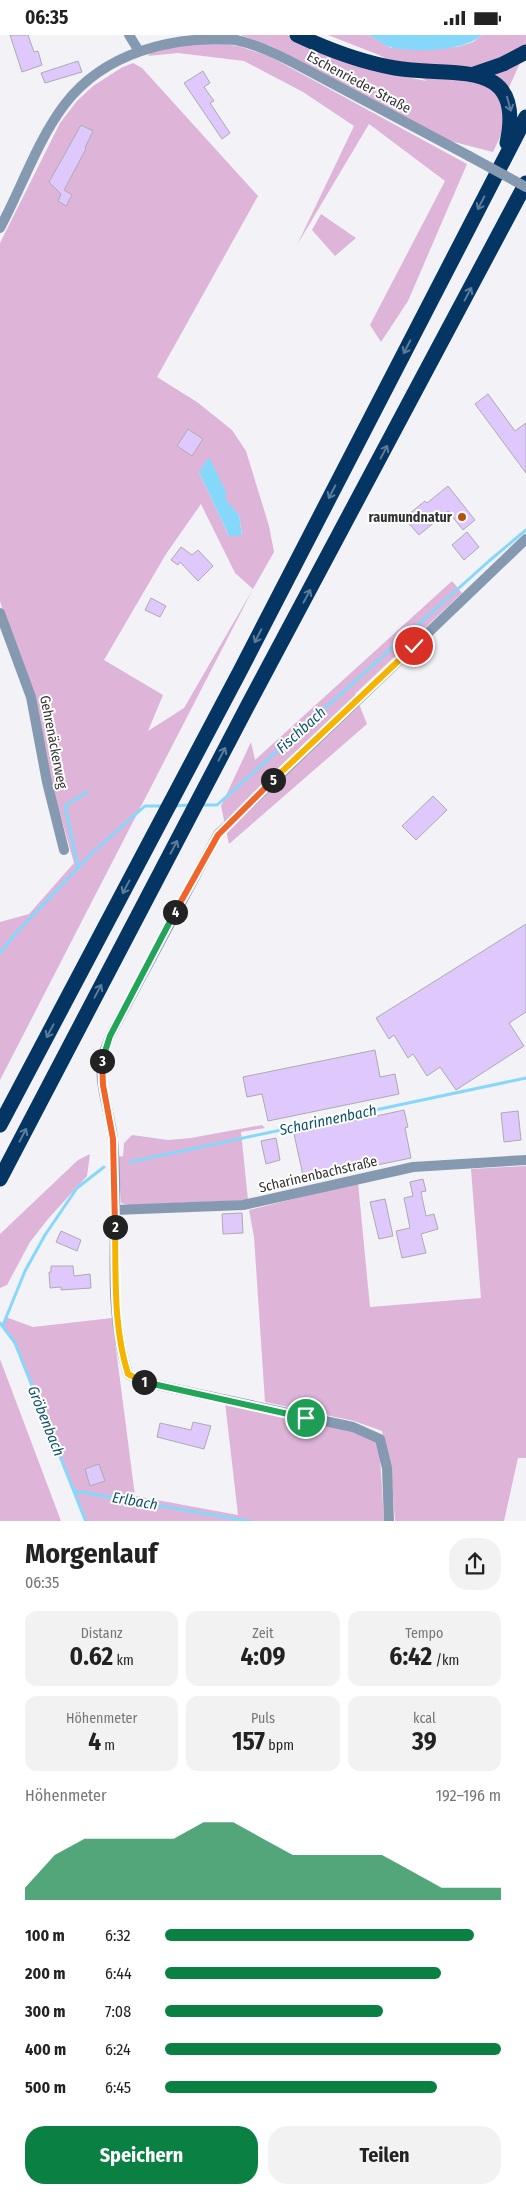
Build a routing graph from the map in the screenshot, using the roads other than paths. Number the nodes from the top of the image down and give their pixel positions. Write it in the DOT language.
graph roads {
  1 [pos="129,35"];
  2 [pos="298,35"];
  3 [pos="137,48"];
  4 [pos="526,52"];
  5 [pos="474,74"];
  6 [pos="526,117"];
  7 [pos="503,159"];
  8 [pos="526,185"];
  9 [pos="0,228"];
  10 [pos="526,539"];
  11 [pos="0,613"];
  12 [pos="64,850"];
  13 [pos="0,1125"];
  14 [pos="526,1160"];
  15 [pos="0,1179"];
  16 [pos="115,1210"];
  17 [pos="389,1521"];
  1 -- 3 [label="street"];
  2 -- 5 [label="highway"];
  3 -- 8 [label="street, Eschenrieder Straße, bridge"];
  3 -- 9 [label="street, Eschenrieder Straße"];
  4 -- 5 [label="highway"];
  5 -- 7 [label="highway, one-way"];
  6 -- 7 [label="highway"];
  7 -- 13 [label="highway, one-way"];
  15 -- 8 [label="highway, one-way"];
  10 -- 16 [label="street"];
  11 -- 12 [label="street, Gehrenäckerweg"];
  14 -- 16 [label="street, Scharinenbachstraße"];
  16 -- 17 [label="street"];
}
